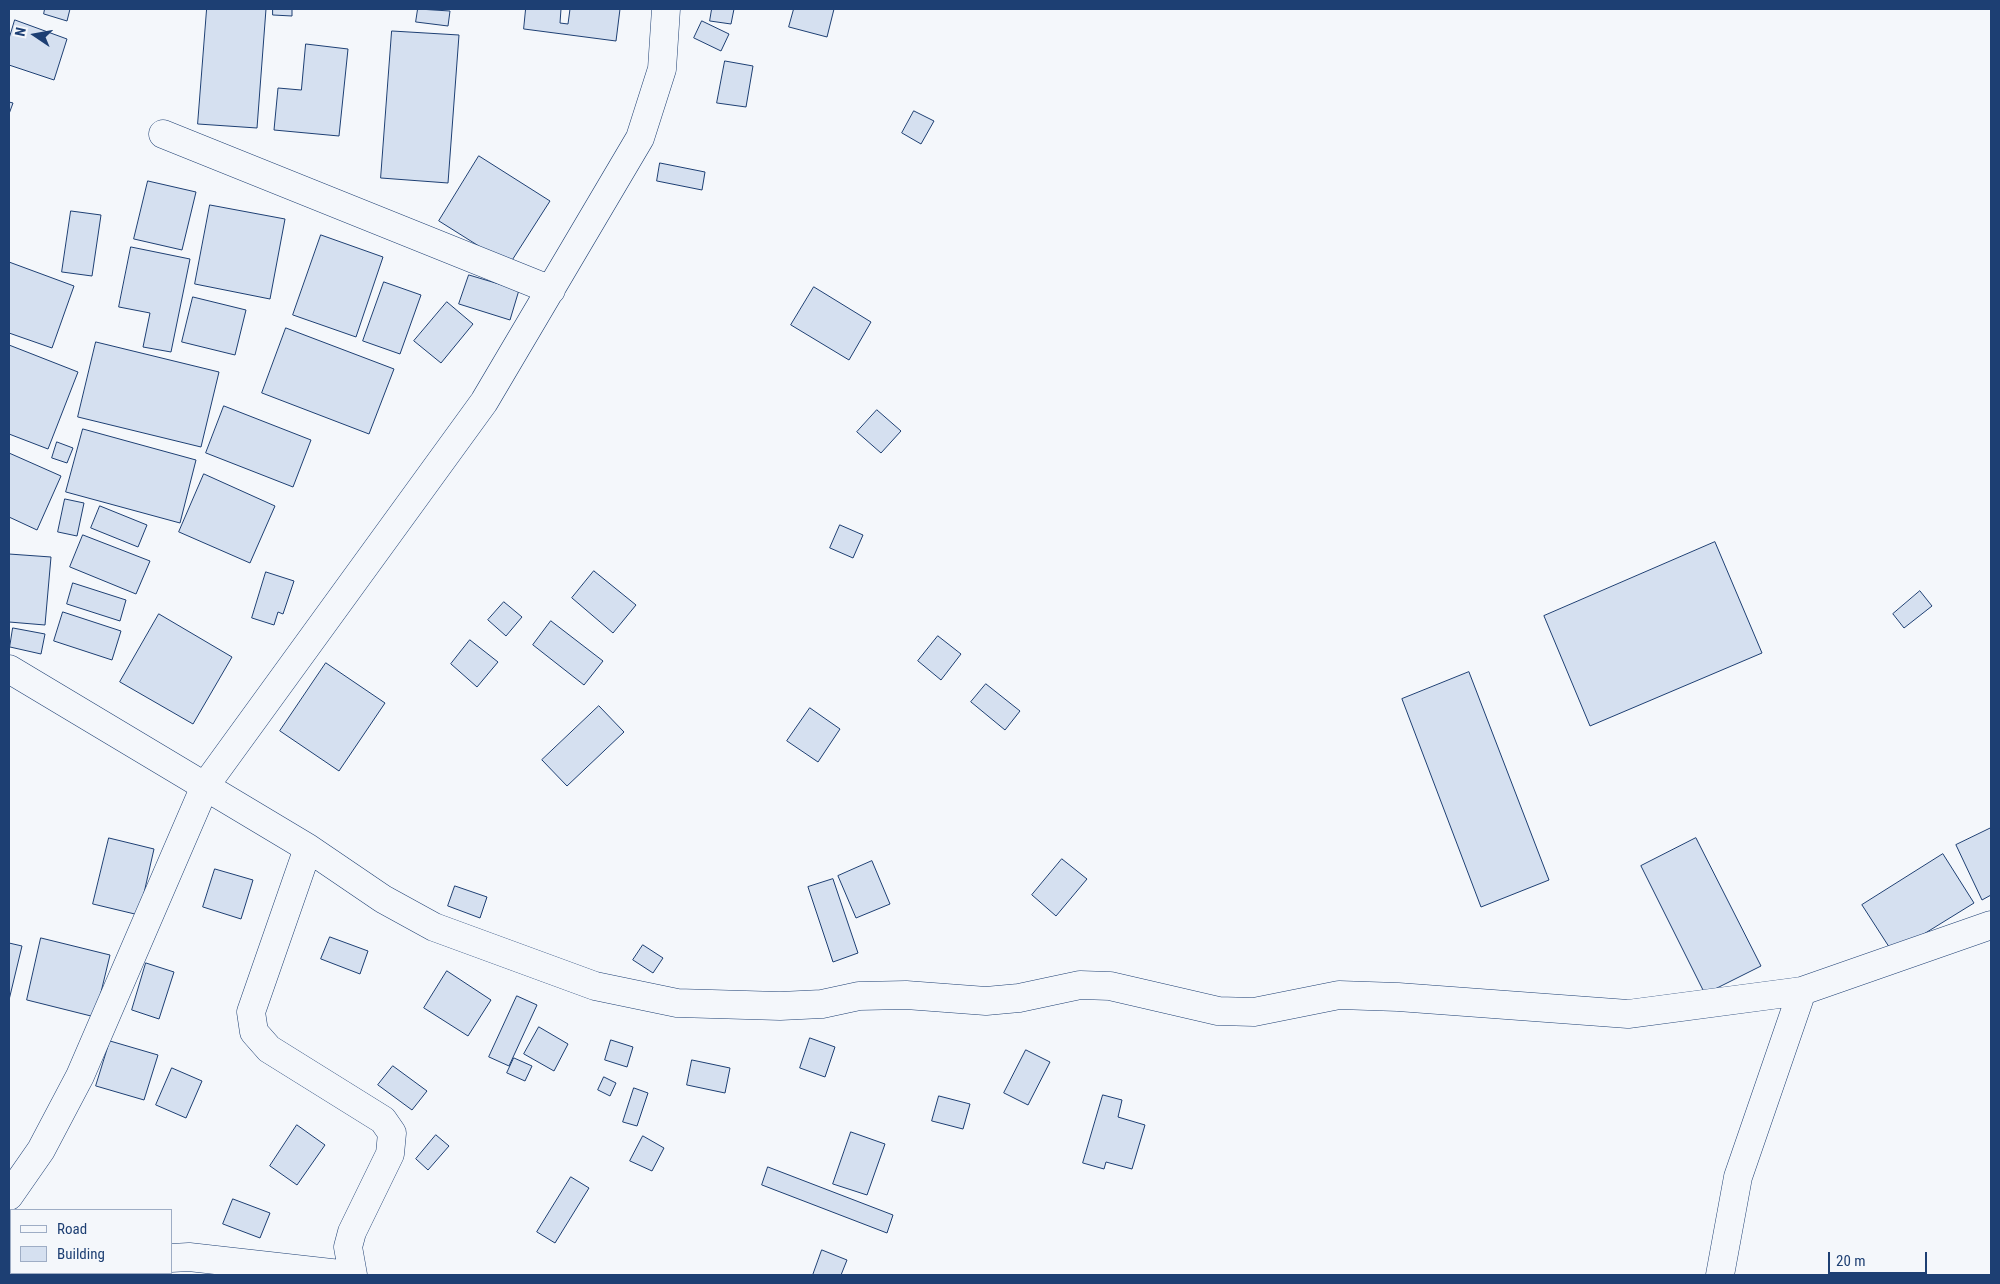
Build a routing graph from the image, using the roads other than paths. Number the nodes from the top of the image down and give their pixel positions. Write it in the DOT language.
graph roads {
  1 [pos="666,9"];
  2 [pos="163,134"];
  3 [pos="551,290"];
  4 [pos="9,669"];
  5 [pos="205,786"];
  6 [pos="308,848"];
  7 [pos="1991,925"];
  8 [pos="1802,991"];
  9 [pos="9,1196"];
  10 [pos="172,1258"];
  11 [pos="351,1275"];
  12 [pos="1720,1275"];
  1 -- 3 [label="street"];
  2 -- 3 [label="street"];
  3 -- 5 [label="street"];
  4 -- 5 [label="street"];
  5 -- 6 [label="street"];
  5 -- 9 [label="street"];
  6 -- 8 [label="street"];
  6 -- 11 [label="street"];
  7 -- 8 [label="street"];
  8 -- 12 [label="street"];
  10 -- 11 [label="street"];
}
